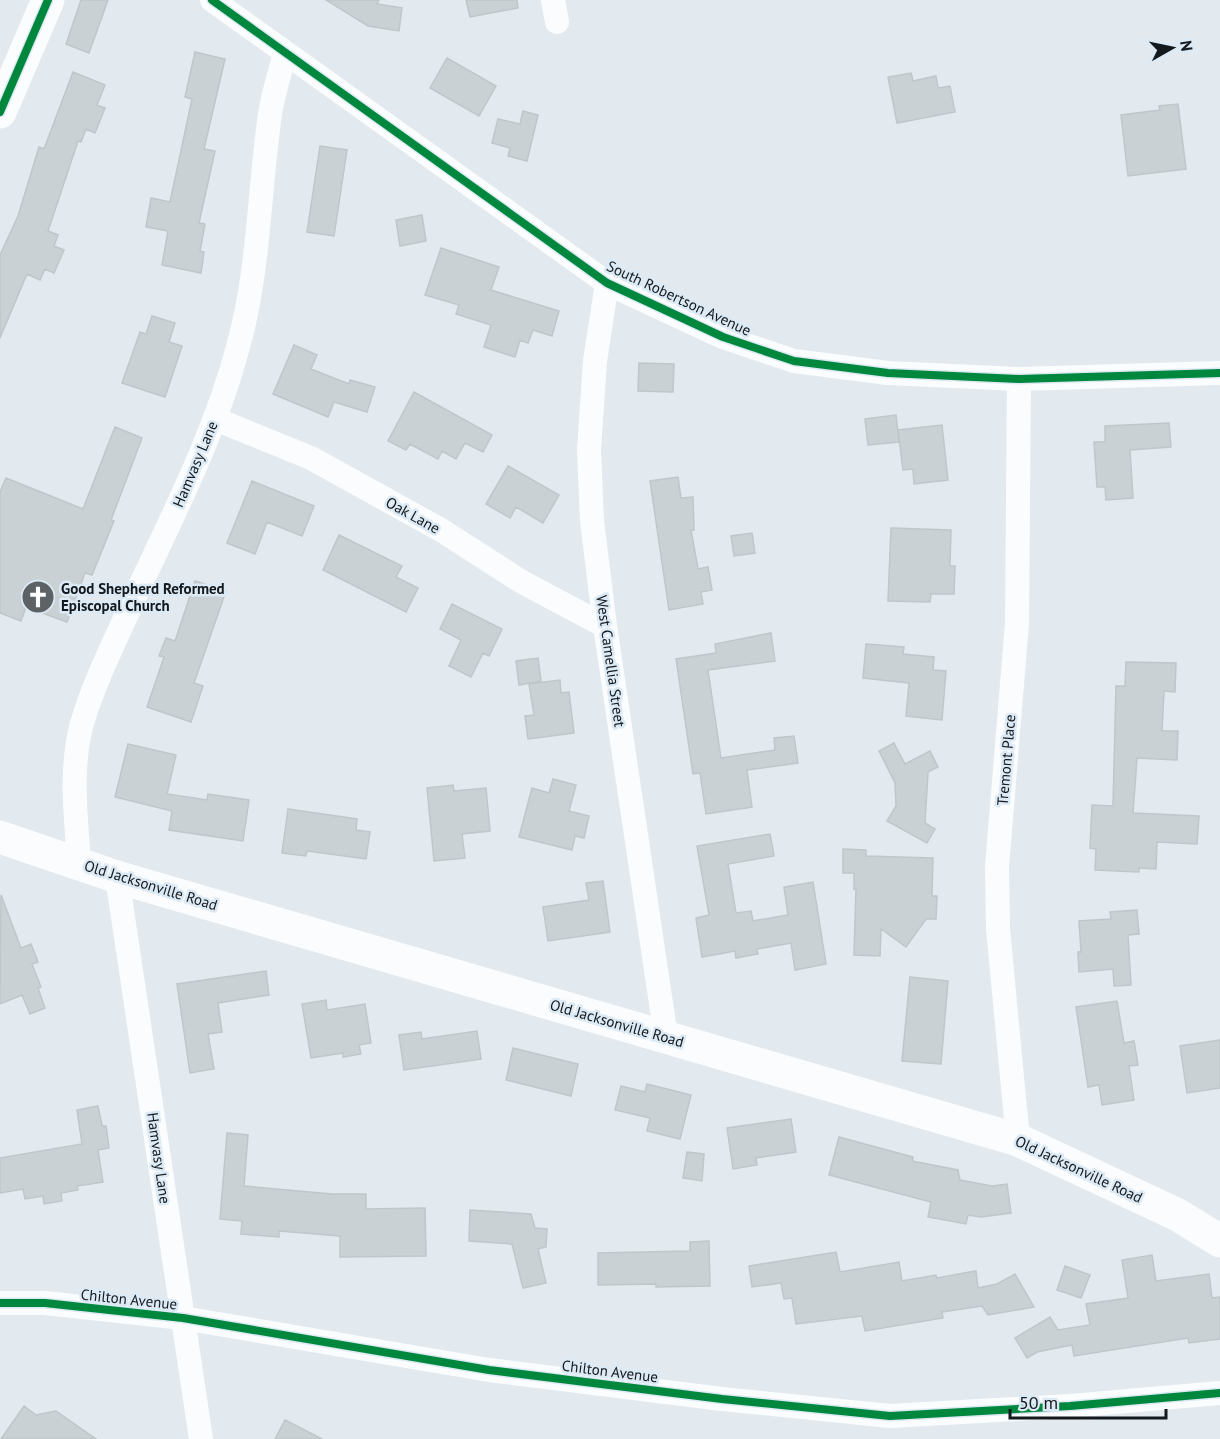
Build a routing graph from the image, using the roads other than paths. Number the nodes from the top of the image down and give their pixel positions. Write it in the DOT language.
graph roads {
  1 [pos="48,0"];
  2 [pos="212,0"];
  3 [pos="285,53"];
  4 [pos="0,112"];
  5 [pos="607,283"];
  6 [pos="1220,374"];
  7 [pos="1019,379"];
  8 [pos="215,419"];
  9 [pos="605,626"];
  10 [pos="0,837"];
  11 [pos="79,862"];
  12 [pos="117,877"];
  13 [pos="666,1037"];
  14 [pos="1018,1140"];
  15 [pos="1220,1241"];
  16 [pos="0,1303"];
  17 [pos="183,1318"];
  18 [pos="1220,1393"];
  19 [pos="201,1439"];
  1 -- 4 [label="main road"];
  2 -- 3 [label="street, South Robertson Avenue"];
  3 -- 5 [label="street, South Robertson Avenue"];
  3 -- 8 [label="street, Hamvasy Lane"];
  5 -- 7 [label="street, South Robertson Avenue"];
  5 -- 9 [label="street, West Camellia Street"];
  6 -- 7 [label="street, South Robertson Avenue"];
  7 -- 14 [label="street, Tremont Place"];
  8 -- 9 [label="street, Oak Lane"];
  8 -- 11 [label="street, Hamvasy Lane"];
  9 -- 13 [label="street, West Camellia Street"];
  10 -- 11 [label="main road, Old Jacksonville Road"];
  11 -- 12 [label="main road, Old Jacksonville Road"];
  12 -- 13 [label="main road, Old Jacksonville Road"];
  12 -- 17 [label="street, Hamvasy Lane"];
  13 -- 14 [label="main road, Old Jacksonville Road"];
  14 -- 15 [label="main road, Old Jacksonville Road"];
  16 -- 17 [label="street, Chilton Avenue"];
  17 -- 18 [label="street, Chilton Avenue"];
  17 -- 19 [label="street, Hamvasy Lane"];
}
